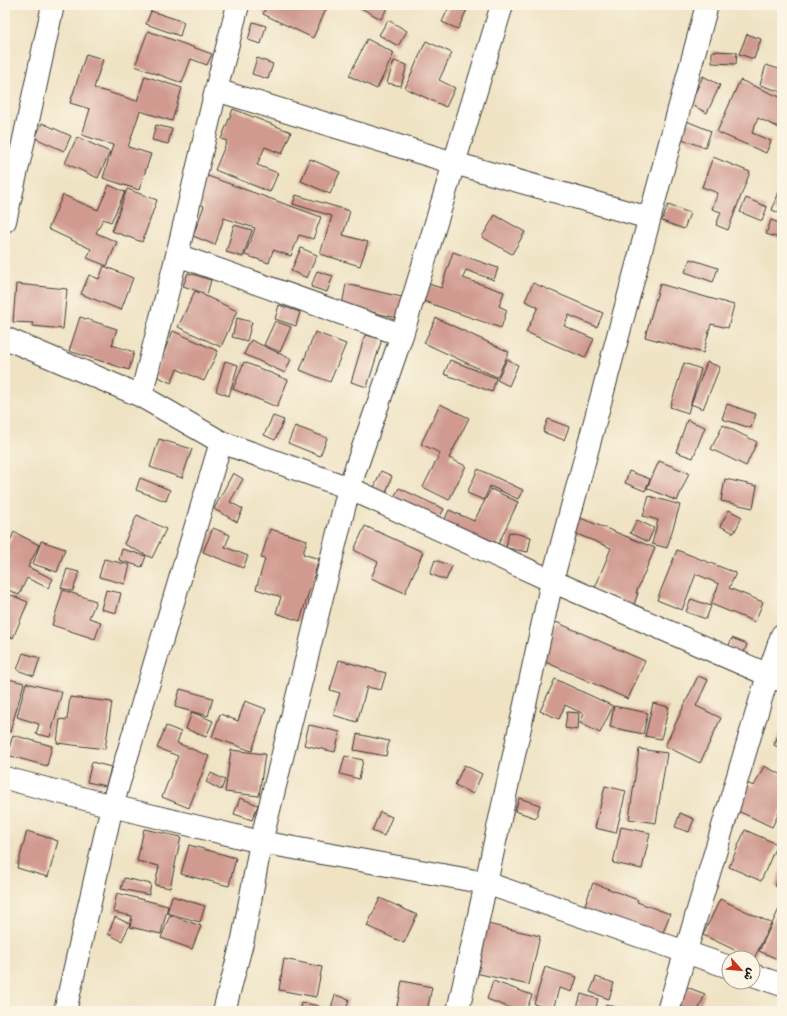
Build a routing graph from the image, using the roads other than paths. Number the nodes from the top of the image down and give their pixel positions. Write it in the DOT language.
graph roads {
  1 [pos="53,5"];
  2 [pos="238,5"];
  3 [pos="502,5"];
  4 [pos="708,5"];
  5 [pos="216,90"];
  6 [pos="13,151"];
  7 [pos="454,163"];
  8 [pos="649,218"];
  9 [pos="5,221"];
  10 [pos="177,255"];
  11 [pos="402,335"];
  12 [pos="5,338"];
  13 [pos="141,396"];
  14 [pos="221,442"];
  15 [pos="349,488"];
  16 [pos="552,581"];
  17 [pos="782,635"];
  18 [pos="775,678"];
  19 [pos="5,778"];
  20 [pos="112,806"];
  21 [pos="261,842"];
  22 [pos="486,883"];
  23 [pos="686,952"];
  24 [pos="721,964"];
  25 [pos="761,978"];
  26 [pos="782,985"];
  27 [pos="65,1011"];
  28 [pos="224,1011"];
  29 [pos="458,1011"];
  30 [pos="668,1011"];
  1 -- 6 [label="street"];
  2 -- 5 [label="street"];
  3 -- 7 [label="street"];
  4 -- 8 [label="street"];
  5 -- 7 [label="street"];
  5 -- 10 [label="street"];
  6 -- 9 [label="street"];
  7 -- 8 [label="street"];
  7 -- 11 [label="street"];
  8 -- 16 [label="street"];
  10 -- 11 [label="street"];
  10 -- 13 [label="street"];
  11 -- 15 [label="street"];
  12 -- 13 [label="street"];
  13 -- 14 [label="street"];
  14 -- 15 [label="street"];
  14 -- 20 [label="street"];
  15 -- 16 [label="street"];
  15 -- 21 [label="street"];
  16 -- 18 [label="street"];
  16 -- 22 [label="street"];
  17 -- 18 [label="street"];
  18 -- 23 [label="street"];
  19 -- 20 [label="street"];
  20 -- 21 [label="street"];
  20 -- 27 [label="street"];
  21 -- 22 [label="street"];
  21 -- 28 [label="street"];
  22 -- 23 [label="street"];
  22 -- 29 [label="street"];
  23 -- 24 [label="street"];
  23 -- 30 [label="street"];
  25 -- 26 [label="street"];
}
